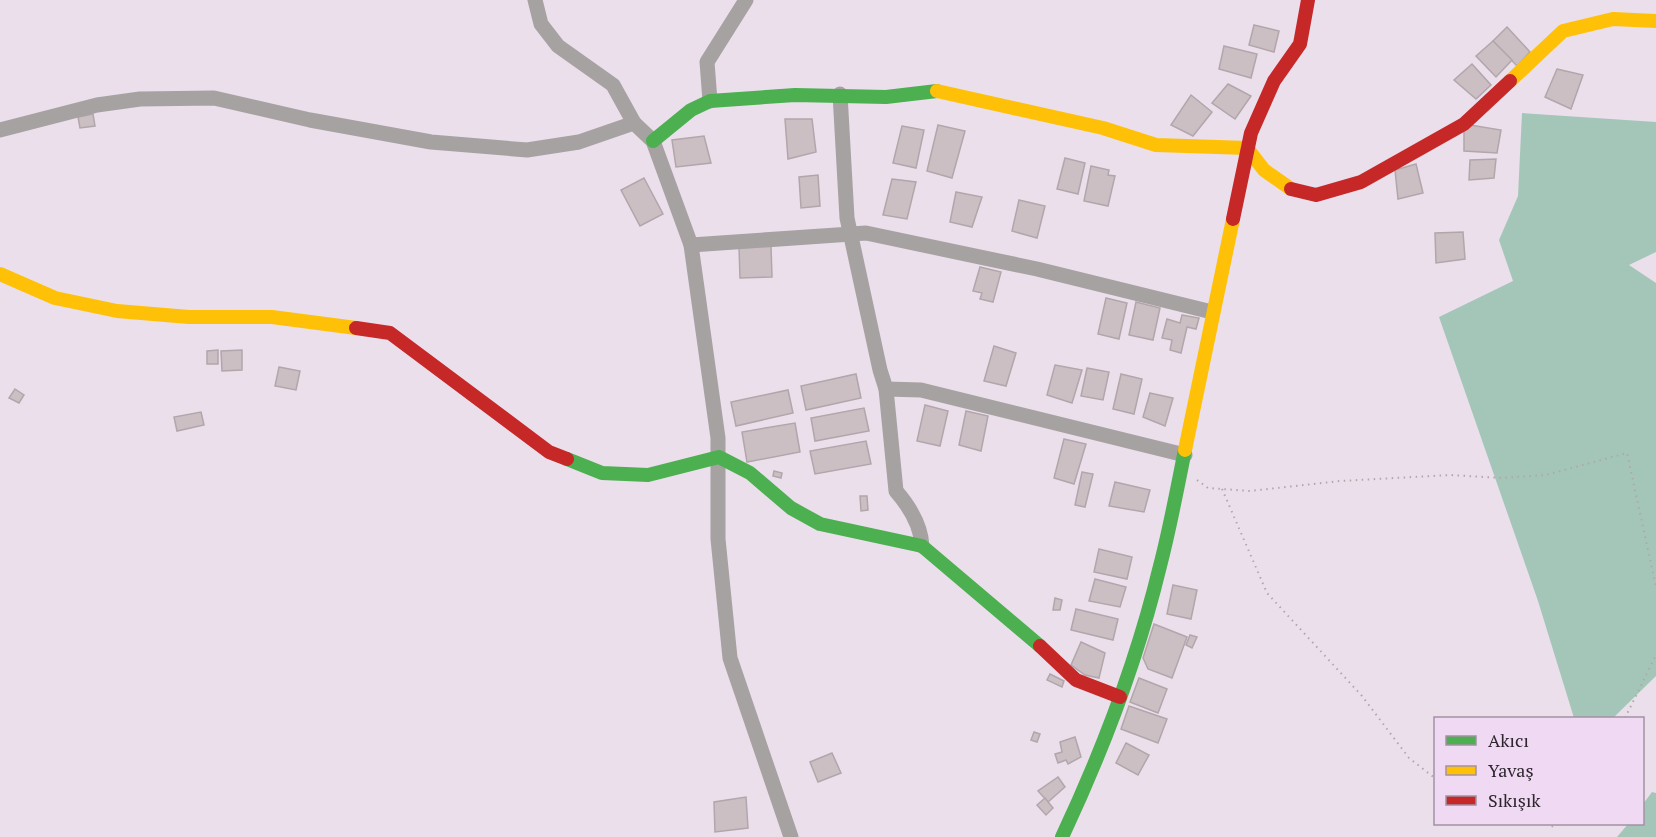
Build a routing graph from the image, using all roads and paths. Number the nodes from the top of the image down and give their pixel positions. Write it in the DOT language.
graph roads {
  1 [pos="535,0"];
  2 [pos="746,0"];
  3 [pos="1308,0"];
  4 [pos="1656,21"];
  5 [pos="840,94"];
  6 [pos="710,101"];
  7 [pos="634,123"];
  8 [pos="0,130"];
  9 [pos="653,141"];
  10 [pos="1247,148"];
  11 [pos="850,232"];
  12 [pos="691,245"];
  13 [pos="0,274"];
  14 [pos="1212,312"];
  15 [pos="886,389"];
  16 [pos="719,457"];
  17 [pos="1183,462"];
  18 [pos="1222,489"];
  19 [pos="922,546"];
  20 [pos="1656,587"];
  21 [pos="1656,655"];
  22 [pos="1120,697"];
  23 [pos="1625,717"];
  24 [pos="1434,777"];
  25 [pos="1549,825"];
  26 [pos="1554,827"];
  27 [pos="791,837"];
  28 [pos="1062,837"];
  1 -- 7 [label="street"];
  2 -- 6 [label="street"];
  3 -- 10 [label="street"];
  4 -- 10 [label="street"];
  5 -- 6 [label="street"];
  5 -- 10 [label="street"];
  5 -- 11 [label="street"];
  6 -- 9 [label="street"];
  7 -- 8 [label="street"];
  7 -- 9 [label="street"];
  9 -- 12 [label="street"];
  10 -- 14 [label="street"];
  11 -- 12 [label="street"];
  11 -- 14 [label="street"];
  11 -- 15 [label="street"];
  12 -- 16 [label="street"];
  13 -- 16 [label="street"];
  14 -- 17 [label="street"];
  15 -- 17 [label="street"];
  15 -- 19 [label="street"];
  16 -- 19 [label="street"];
  16 -- 27 [label="street"];
  17 -- 18 [label="path"];
  17 -- 22 [label="street"];
  18 -- 20 [label="path"];
  18 -- 24 [label="path"];
  19 -- 22 [label="street"];
  21 -- 23 [label="path"];
  22 -- 28 [label="street"];
  25 -- 26 [label="path"];
}
